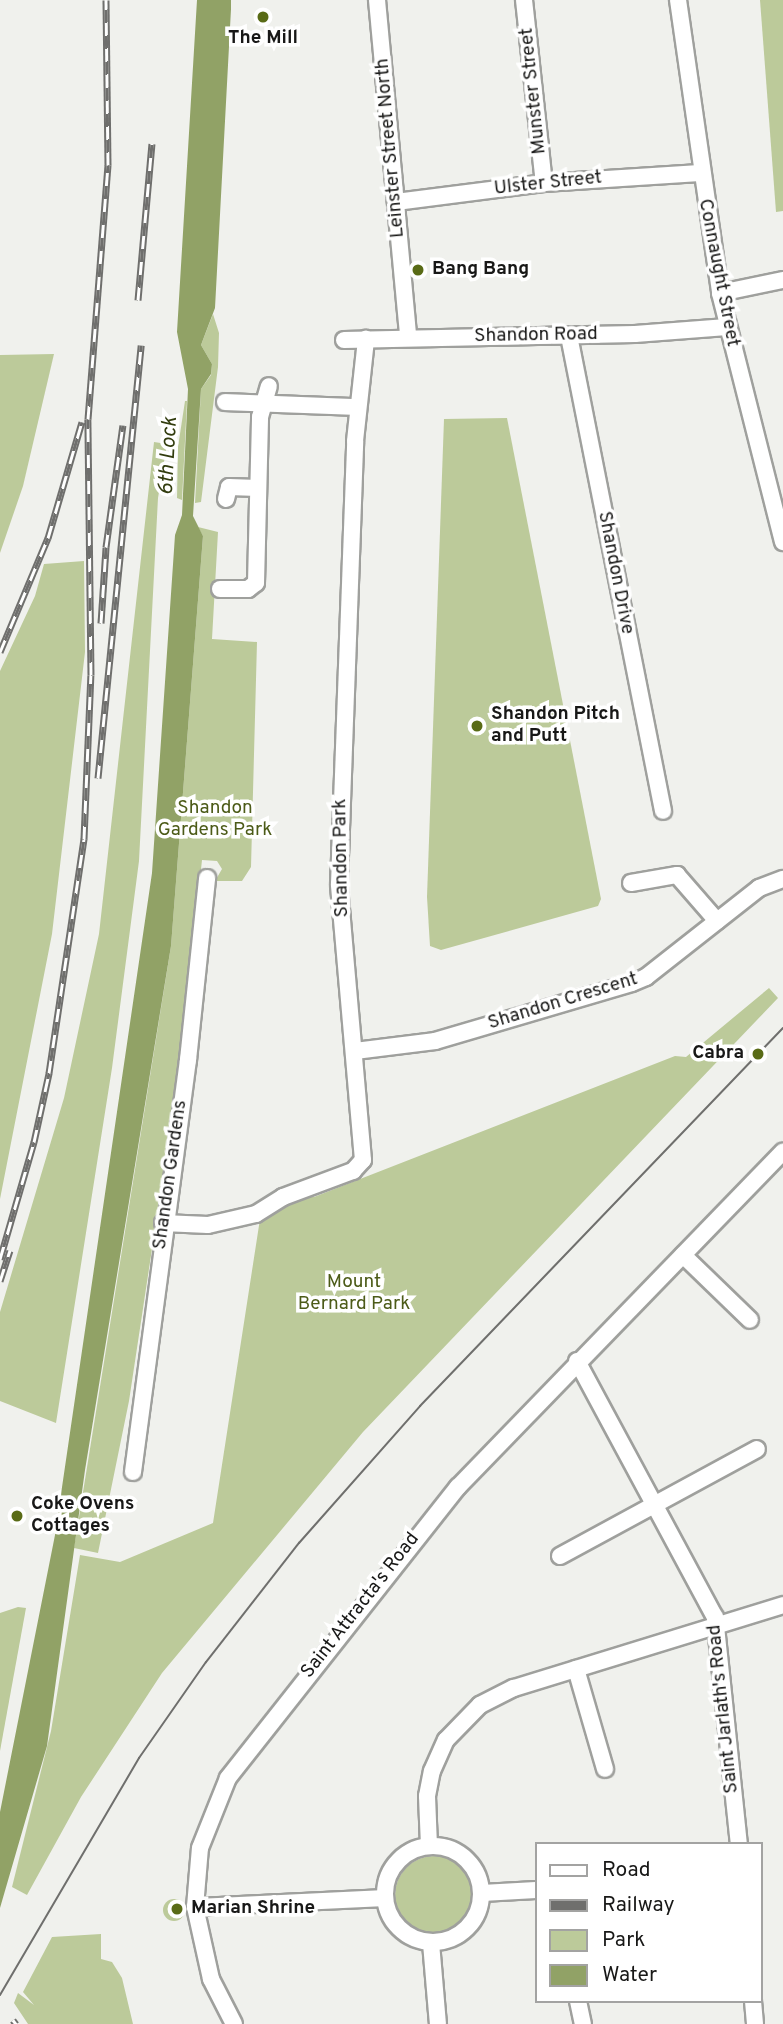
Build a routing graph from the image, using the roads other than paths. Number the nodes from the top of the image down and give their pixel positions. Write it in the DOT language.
graph roads {
  1 [pos="377,0"];
  2 [pos="524,0"];
  3 [pos="678,0"];
  4 [pos="700,173"];
  5 [pos="544,183"];
  6 [pos="396,202"];
  7 [pos="783,280"];
  8 [pos="720,293"];
  9 [pos="727,327"];
  10 [pos="569,336"];
  11 [pos="408,337"];
  12 [pos="366,339"];
  13 [pos="344,340"];
  14 [pos="269,386"];
  15 [pos="225,402"];
  16 [pos="262,403"];
  17 [pos="357,407"];
  18 [pos="258,488"];
  19 [pos="226,499"];
  20 [pos="783,542"];
  21 [pos="220,589"];
  22 [pos="663,811"];
  23 [pos="207,878"];
  24 [pos="783,879"];
  25 [pos="631,883"];
  26 [pos="717,921"];
  27 [pos="355,1051"];
  28 [pos="783,1152"];
  29 [pos="163,1223"];
  30 [pos="683,1255"];
  31 [pos="750,1320"];
  32 [pos="577,1361"];
  33 [pos="757,1449"];
  34 [pos="133,1472"];
  35 [pos="654,1504"];
  36 [pos="560,1556"];
  37 [pos="783,1605"];
  38 [pos="717,1625"];
  39 [pos="576,1669"];
  40 [pos="605,1769"];
  41 [pos="739,1842"];
  42 [pos="429,1846"];
  43 [pos="534,1890"];
  44 [pos="482,1893"];
  45 [pos="383,1898"];
  46 [pos="195,1907"];
  47 [pos="431,1943"];
  48 [pos="578,2003"];
  49 [pos="753,2003"];
  50 [pos="234,2024"];
  51 [pos="438,2024"];
  52 [pos="583,2024"];
  53 [pos="755,2024"];
  1 -- 6 [label="street, Leinster Street North"];
  2 -- 5 [label="street, Munster Street"];
  3 -- 4 [label="street, Connaught Street"];
  4 -- 5 [label="street, Ulster Street"];
  4 -- 8 [label="street, Connaught Street"];
  5 -- 6 [label="street, Ulster Street"];
  6 -- 11 [label="street, Leinster Street North"];
  7 -- 8 [label="street"];
  8 -- 9 [label="street, Connaught Street"];
  9 -- 10 [label="street, Shandon Road"];
  9 -- 20 [label="street, Connaught Street"];
  10 -- 11 [label="street, Shandon Road"];
  10 -- 22 [label="street, Shandon Drive"];
  11 -- 12 [label="street, Shandon Road"];
  12 -- 13 [label="street, Shandon Road"];
  12 -- 17 [label="street, Shandon Park"];
  14 -- 16 [label="street"];
  15 -- 16 [label="street"];
  16 -- 17 [label="street"];
  16 -- 18 [label="street"];
  17 -- 27 [label="street, Shandon Park"];
  18 -- 19 [label="street"];
  18 -- 21 [label="street"];
  23 -- 29 [label="street, Shandon Gardens"];
  24 -- 26 [label="street, Shandon Crescent"];
  25 -- 26 [label="street"];
  26 -- 27 [label="street, Shandon Crescent"];
  27 -- 29 [label="street, Shandon Park"];
  28 -- 30 [label="street, Saint Attracta's Road"];
  29 -- 34 [label="street, Shandon Gardens"];
  30 -- 31 [label="street"];
  30 -- 32 [label="street, Saint Attracta's Road"];
  32 -- 35 [label="street, Saint Jarlath's Road"];
  32 -- 46 [label="street, Saint Attracta's Road"];
  33 -- 35 [label="street"];
  35 -- 36 [label="street"];
  35 -- 38 [label="street, Saint Jarlath's Road"];
  37 -- 38 [label="street"];
  38 -- 39 [label="street"];
  38 -- 41 [label="street, Saint Jarlath's Road"];
  39 -- 40 [label="street"];
  39 -- 42 [label="street"];
  42 -- 44 [label="street"];
  42 -- 45 [label="street"];
  43 -- 44 [label="street"];
  44 -- 47 [label="street"];
  45 -- 46 [label="street"];
  45 -- 47 [label="street"];
  46 -- 50 [label="street, Saint Attracta's Road"];
  47 -- 51 [label="street"];
  48 -- 52 [label="street"];
  49 -- 53 [label="street"];
}
